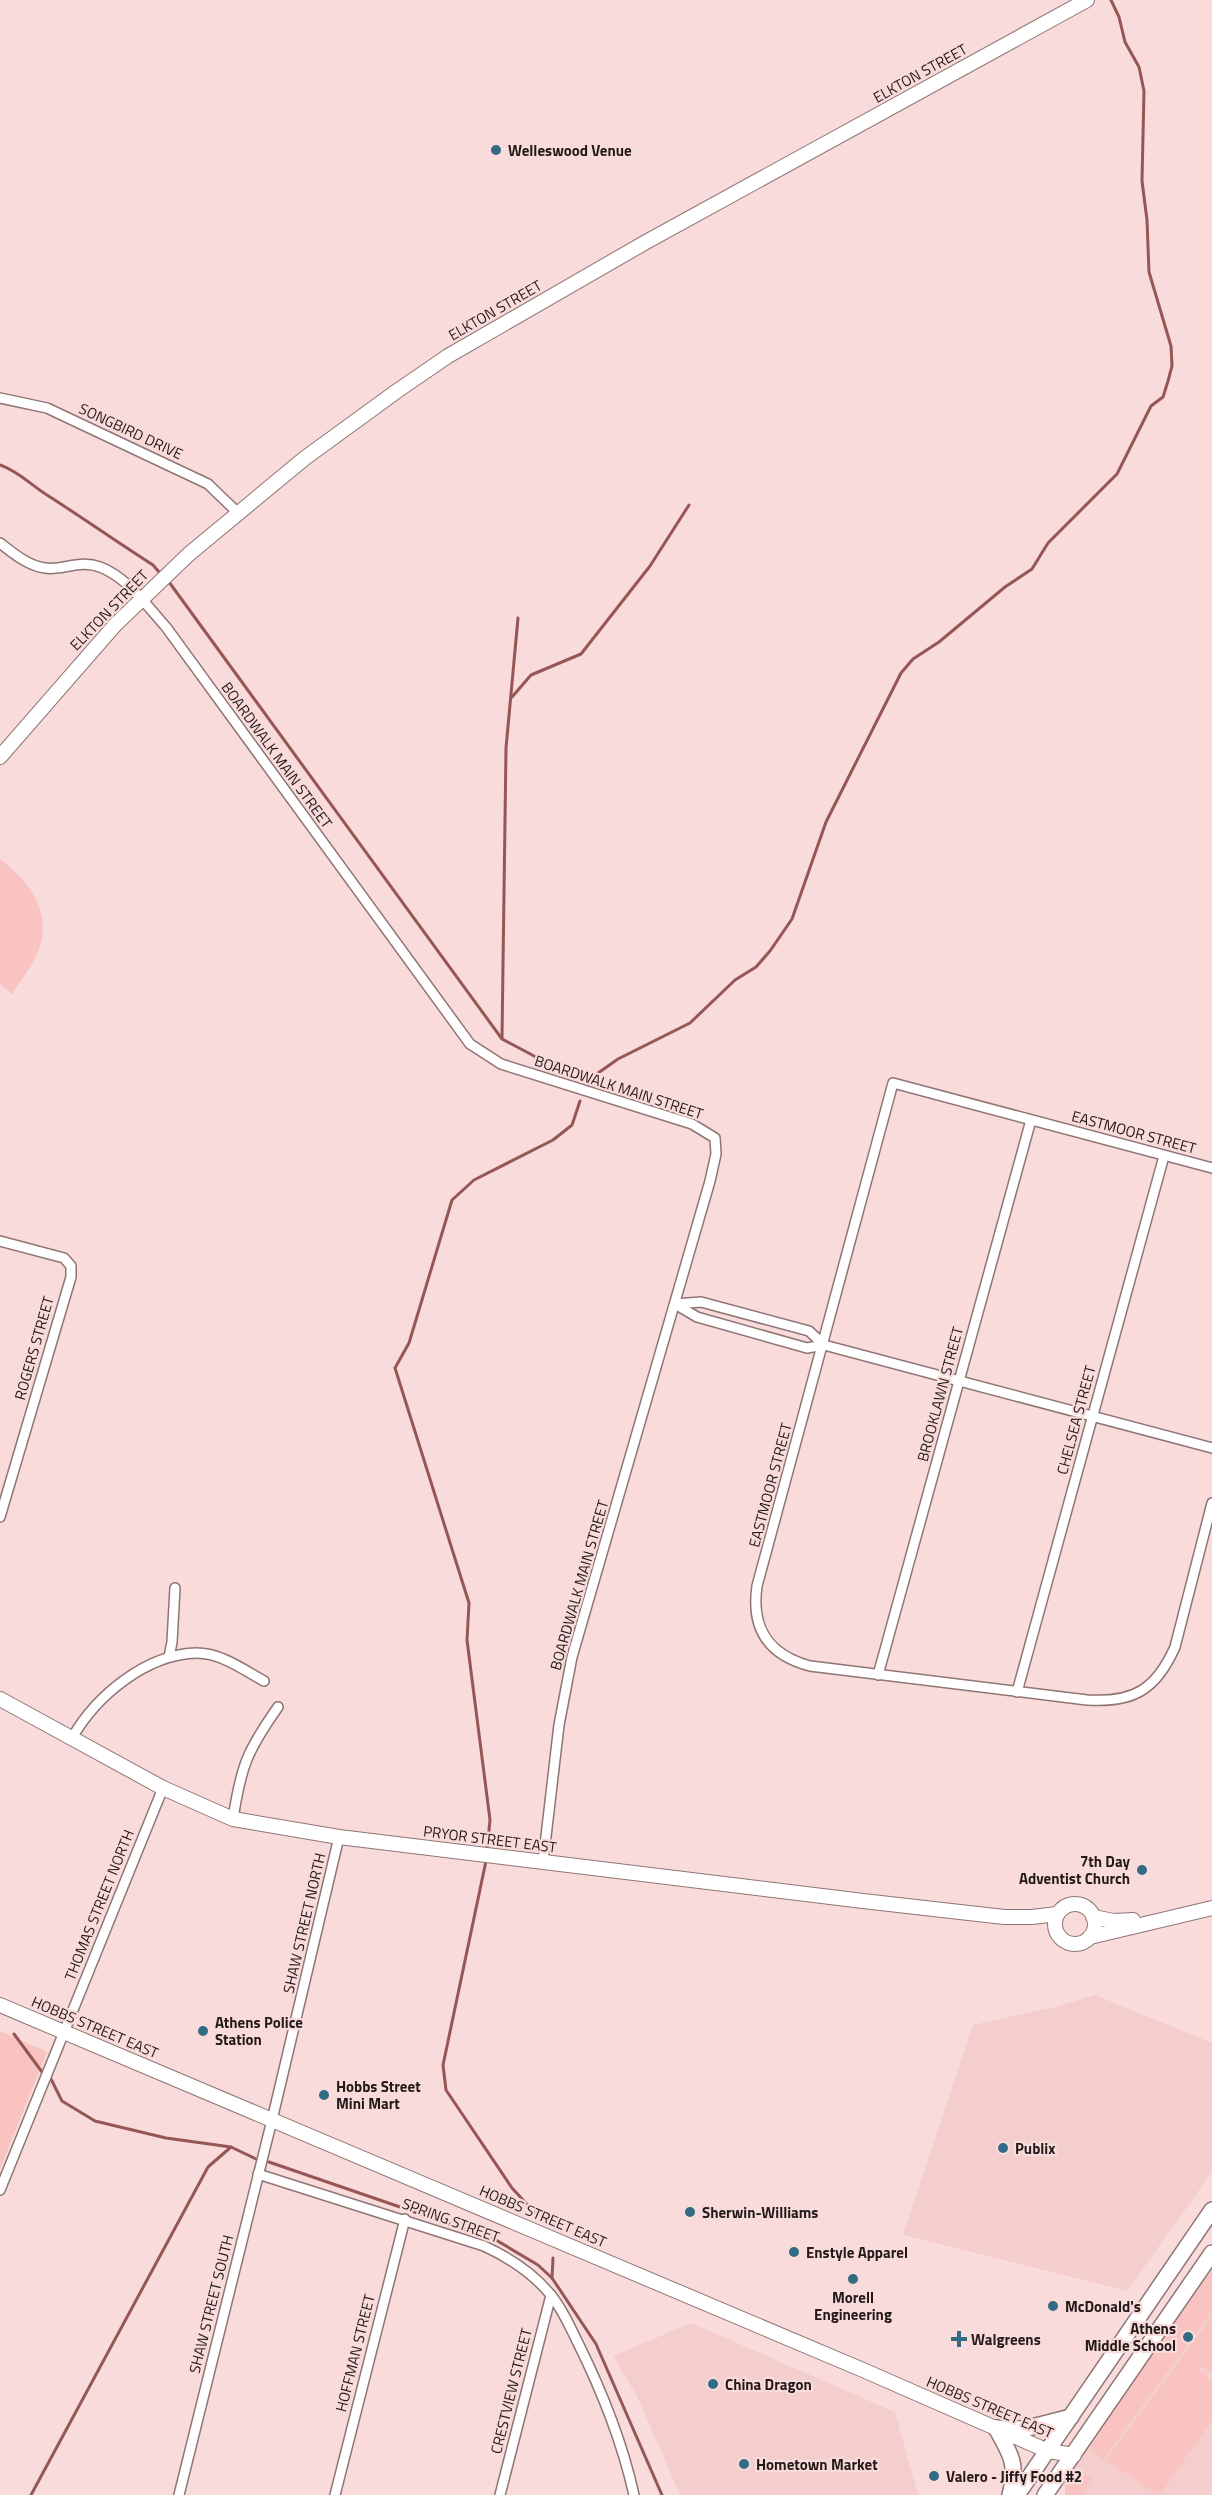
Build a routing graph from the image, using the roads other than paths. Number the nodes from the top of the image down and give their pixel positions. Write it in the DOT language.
graph roads {
  1 [pos="1087,0"];
  2 [pos="0,398"];
  3 [pos="238,513"];
  4 [pos="0,543"];
  5 [pos="141,599"];
  6 [pos="0,757"];
  7 [pos="1031,1120"];
  8 [pos="1164,1156"];
  9 [pos="1212,1168"];
  10 [pos="0,1241"];
  11 [pos="675,1304"];
  12 [pos="824,1345"];
  13 [pos="959,1382"];
  14 [pos="1092,1417"];
  15 [pos="1212,1448"];
  16 [pos="1212,1503"];
  17 [pos="0,1517"];
  18 [pos="175,1588"];
  19 [pos="169,1657"];
  20 [pos="878,1675"];
  21 [pos="264,1681"];
  22 [pos="1017,1692"];
  23 [pos="0,1699"];
  24 [pos="278,1707"];
  25 [pos="72,1738"];
  26 [pos="163,1788"];
  27 [pos="233,1819"];
  28 [pos="339,1837"];
  29 [pos="543,1862"];
  30 [pos="1212,1908"];
  31 [pos="1057,1914"];
  32 [pos="1004,1917"];
  33 [pos="1093,1917"];
  34 [pos="1149,1922"];
  35 [pos="1060,1937"];
  36 [pos="1090,1937"];
  37 [pos="0,2006"];
  38 [pos="63,2032"];
  39 [pos="272,2120"];
  40 [pos="258,2174"];
  41 [pos="0,2190"];
  42 [pos="1212,2210"];
  43 [pos="405,2219"];
  44 [pos="1212,2253"];
  45 [pos="551,2295"];
  46 [pos="1071,2417"];
  47 [pos="996,2428"];
  48 [pos="1048,2451"];
  49 [pos="1074,2455"];
  50 [pos="179,2495"];
  51 [pos="335,2495"];
  52 [pos="500,2495"];
  53 [pos="634,2495"];
  54 [pos="1010,2495"];
  55 [pos="1017,2495"];
  56 [pos="1045,2495"];
  1 -- 3 [label="street, ELKTON STREET"];
  2 -- 3 [label="street, SONGBIRD DRIVE"];
  3 -- 5 [label="street, ELKTON STREET"];
  4 -- 5 [label="street"];
  5 -- 6 [label="street, ELKTON STREET"];
  5 -- 11 [label="street, BOARDWALK MAIN STREET"];
  7 -- 8 [label="street, EASTMOOR STREET"];
  7 -- 12 [label="street, EASTMOOR STREET"];
  7 -- 13 [label="street, BROOKLAWN STREET"];
  8 -- 9 [label="street, EASTMOOR STREET"];
  8 -- 14 [label="street, CHELSEA STREET"];
  10 -- 17 [label="street, ROGERS STREET"];
  11 -- 12 [label="street"];
  11 -- 12 [label="street"];
  11 -- 29 [label="street, BOARDWALK MAIN STREET"];
  12 -- 13 [label="street"];
  12 -- 20 [label="street, EASTMOOR STREET"];
  13 -- 14 [label="street"];
  13 -- 20 [label="street, BROOKLAWN STREET"];
  14 -- 15 [label="street"];
  14 -- 22 [label="street, CHELSEA STREET"];
  16 -- 22 [label="street, EASTMOOR STREET"];
  18 -- 19 [label="street"];
  19 -- 21 [label="street"];
  19 -- 25 [label="street"];
  20 -- 22 [label="street, EASTMOOR STREET"];
  23 -- 25 [label="street, PRYOR STREET EAST"];
  24 -- 27 [label="street"];
  25 -- 26 [label="street, PRYOR STREET EAST"];
  26 -- 27 [label="street, PRYOR STREET EAST"];
  26 -- 38 [label="street, THOMAS STREET NORTH"];
  27 -- 28 [label="street, PRYOR STREET EAST"];
  28 -- 29 [label="street, PRYOR STREET EAST"];
  28 -- 39 [label="street, SHAW STREET NORTH"];
  29 -- 32 [label="street, PRYOR STREET EAST"];
  30 -- 34 [label="street"];
  31 -- 32 [label="street, PRYOR STREET EAST"];
  31 -- 33 [label="street"];
  31 -- 35 [label="street"];
  32 -- 35 [label="street, PRYOR STREET EAST"];
  33 -- 34 [label="street"];
  33 -- 36 [label="street"];
  34 -- 36 [label="street"];
  35 -- 36 [label="street"];
  37 -- 38 [label="street, HOBBS STREET EAST"];
  38 -- 39 [label="street, HOBBS STREET EAST"];
  38 -- 41 [label="street, THOMAS STREET NORTH"];
  39 -- 40 [label="street, SHAW STREET SOUTH"];
  39 -- 47 [label="street, HOBBS STREET EAST"];
  40 -- 43 [label="street, SPRING STREET"];
  40 -- 50 [label="street, SHAW STREET SOUTH"];
  42 -- 46 [label="main road"];
  43 -- 45 [label="street, SPRING STREET"];
  43 -- 51 [label="street, HOFFMAN STREET"];
  44 -- 49 [label="main road"];
  45 -- 52 [label="street, CRESTVIEW STREET"];
  45 -- 53 [label="street, SPRING STREET"];
  46 -- 47 [label="main road"];
  46 -- 48 [label="main road"];
  47 -- 48 [label="street, HOBBS STREET EAST"];
  47 -- 54 [label="main road"];
  48 -- 49 [label="street, HOBBS STREET EAST"];
  48 -- 55 [label="main road"];
  49 -- 56 [label="main road"];
}
